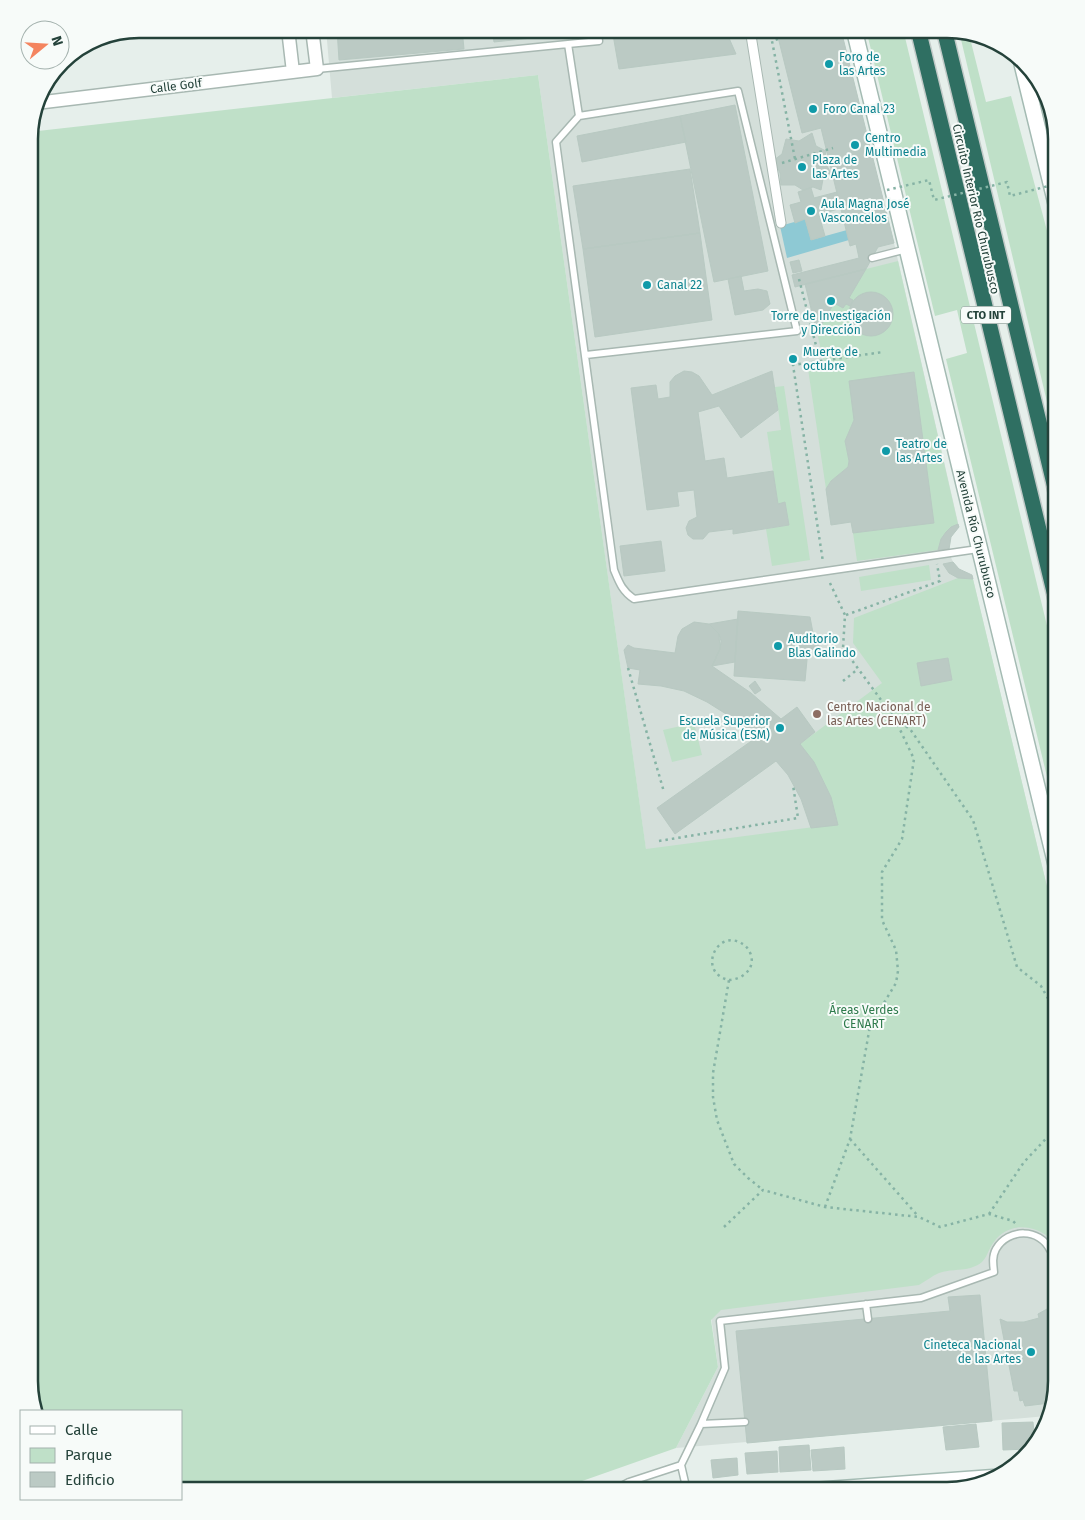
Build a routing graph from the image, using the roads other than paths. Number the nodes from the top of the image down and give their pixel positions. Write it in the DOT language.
graph roads {
  1 [pos="289,38"];
  2 [pos="313,38"];
  3 [pos="598,38"];
  4 [pos="751,38"];
  5 [pos="856,38"];
  6 [pos="920,38"];
  7 [pos="946,38"];
  8 [pos="568,44"];
  9 [pos="316,69"];
  10 [pos="293,72"];
  11 [pos="1025,75"];
  12 [pos="44,102"];
  13 [pos="580,116"];
  14 [pos="1048,156"];
  15 [pos="782,223"];
  16 [pos="907,249"];
  17 [pos="872,258"];
  18 [pos="586,356"];
  19 [pos="1048,459"];
  20 [pos="980,549"];
  21 [pos="1048,567"];
  22 [pos="1048,832"];
  23 [pos="1048,1247"];
  24 [pos="866,1304"];
  25 [pos="868,1319"];
  26 [pos="745,1422"];
  27 [pos="701,1424"];
  28 [pos="680,1465"];
  29 [pos="629,1482"];
  30 [pos="685,1482"];
  1 -- 10 [label="street"];
  2 -- 9 [label="street"];
  3 -- 8 [label="lane"];
  4 -- 15 [label="street"];
  5 -- 16 [label="main road, Avenida Río Churubusco"];
  6 -- 21 [label="highway, Circuito Interior Río Churubusco / CTO INT"];
  7 -- 19 [label="highway, Circuito Interior Río Churubusco / CTO INT"];
  8 -- 9 [label="lane"];
  8 -- 13 [label="lane"];
  9 -- 10 [label="street, Calle Golf"];
  10 -- 12 [label="street, Calle Golf"];
  11 -- 14 [label="main road"];
  13 -- 18 [label="lane"];
  13 -- 18 [label="lane"];
  16 -- 17 [label="lane"];
  16 -- 20 [label="main road, Avenida Río Churubusco"];
  18 -- 20 [label="lane"];
  20 -- 22 [label="main road, Avenida Río Churubusco"];
  23 -- 24 [label="lane"];
  24 -- 25 [label="lane"];
  24 -- 27 [label="lane"];
  26 -- 27 [label="lane"];
  27 -- 28 [label="lane"];
  28 -- 29 [label="lane"];
  28 -- 30 [label="lane"];
}
